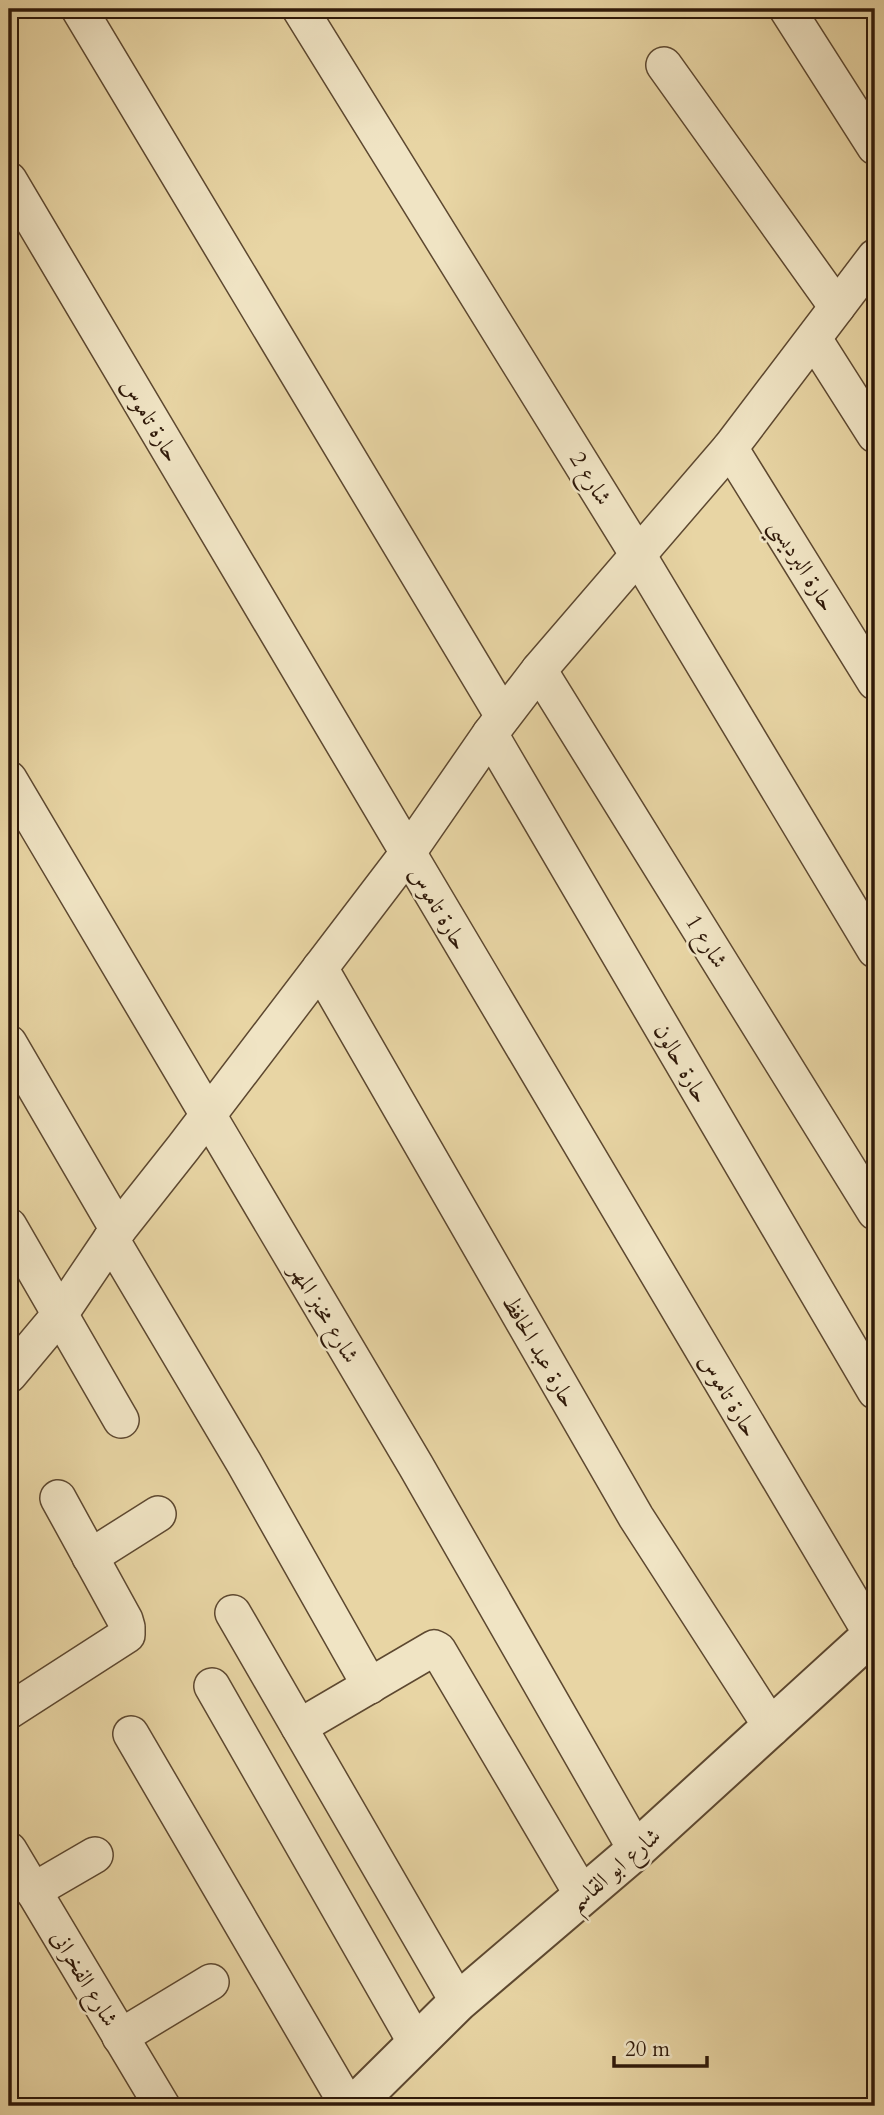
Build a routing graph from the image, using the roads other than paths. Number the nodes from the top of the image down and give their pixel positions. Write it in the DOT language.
graph roads {
  1 [pos="79,9"];
  2 [pos="300,9"];
  3 [pos="787,9"];
  4 [pos="664,65"];
  5 [pos="875,147"];
  6 [pos="9,180"];
  7 [pos="875,257"];
  8 [pos="837,307"];
  9 [pos="814,339"];
  10 [pos="875,435"];
  11 [pos="730,448"];
  12 [pos="638,555"];
  13 [pos="539,670"];
  14 [pos="875,682"];
  15 [pos="496,725"];
  16 [pos="9,779"];
  17 [pos="407,854"];
  18 [pos="875,950"];
  19 [pos="320,968"];
  20 [pos="9,1043"];
  21 [pos="208,1115"];
  22 [pos="875,1212"];
  23 [pos="9,1226"];
  24 [pos="115,1235"];
  25 [pos="61,1313"];
  26 [pos="9,1375"];
  27 [pos="875,1391"];
  28 [pos="121,1420"];
  29 [pos="58,1498"];
  30 [pos="158,1514"];
  31 [pos="90,1556"];
  32 [pos="233,1612"];
  33 [pos="874,1633"];
  34 [pos="212,1686"];
  35 [pos="370,1686"];
  36 [pos="9,1711"];
  37 [pos="299,1727"];
  38 [pos="772,1728"];
  39 [pos="131,1734"];
  40 [pos="9,1850"];
  41 [pos="636,1850"];
  42 [pos="95,1855"];
  43 [pos="33,1891"];
  44 [pos="583,1896"];
  45 [pos="211,1982"];
  46 [pos="458,2002"];
  47 [pos="120,2036"];
  48 [pos="415,2043"];
  49 [pos="162,2106"];
  50 [pos="350,2106"];
  1 -- 15 [label="street, حارة حالون"];
  2 -- 12 [label="street, شارع 2"];
  3 -- 5 [label="street"];
  4 -- 8 [label="street"];
  6 -- 17 [label="street, حارة تاموس"];
  7 -- 8 [label="street"];
  8 -- 9 [label="street"];
  9 -- 10 [label="street"];
  9 -- 11 [label="street"];
  11 -- 12 [label="street"];
  11 -- 14 [label="street, حارة البرديسي"];
  12 -- 13 [label="street"];
  12 -- 18 [label="street, شارع 2"];
  13 -- 15 [label="street"];
  13 -- 22 [label="street, شارع 1"];
  15 -- 17 [label="street"];
  15 -- 27 [label="street, حارة حالون"];
  16 -- 21 [label="street, شارع مخبز المهر"];
  17 -- 19 [label="street"];
  17 -- 33 [label="street, حارة تاموس"];
  19 -- 21 [label="street"];
  19 -- 38 [label="street, حارة عبد الحافظ"];
  20 -- 24 [label="street"];
  21 -- 24 [label="street"];
  21 -- 41 [label="street, شارع مخبز المهر"];
  23 -- 25 [label="street"];
  24 -- 25 [label="street"];
  24 -- 35 [label="street"];
  25 -- 26 [label="street"];
  25 -- 28 [label="street"];
  29 -- 31 [label="street"];
  30 -- 31 [label="street"];
  31 -- 36 [label="street"];
  32 -- 37 [label="street"];
  33 -- 38 [label="street, شارع ابو القاسم"];
  34 -- 48 [label="street"];
  35 -- 37 [label="street"];
  35 -- 44 [label="street"];
  37 -- 46 [label="street"];
  38 -- 41 [label="street, شارع ابو القاسم"];
  39 -- 50 [label="street"];
  40 -- 43 [label="street, شارع الفخرانى"];
  41 -- 44 [label="street, شارع ابو القاسم"];
  42 -- 43 [label="street"];
  43 -- 47 [label="street, شارع الفخرانى"];
  44 -- 46 [label="street, شارع ابو القاسم"];
  45 -- 47 [label="street"];
  46 -- 48 [label="street, شارع ابو القاسم"];
  47 -- 49 [label="street, شارع الفخرانى"];
  48 -- 50 [label="street, شارع ابو القاسم"];
}
